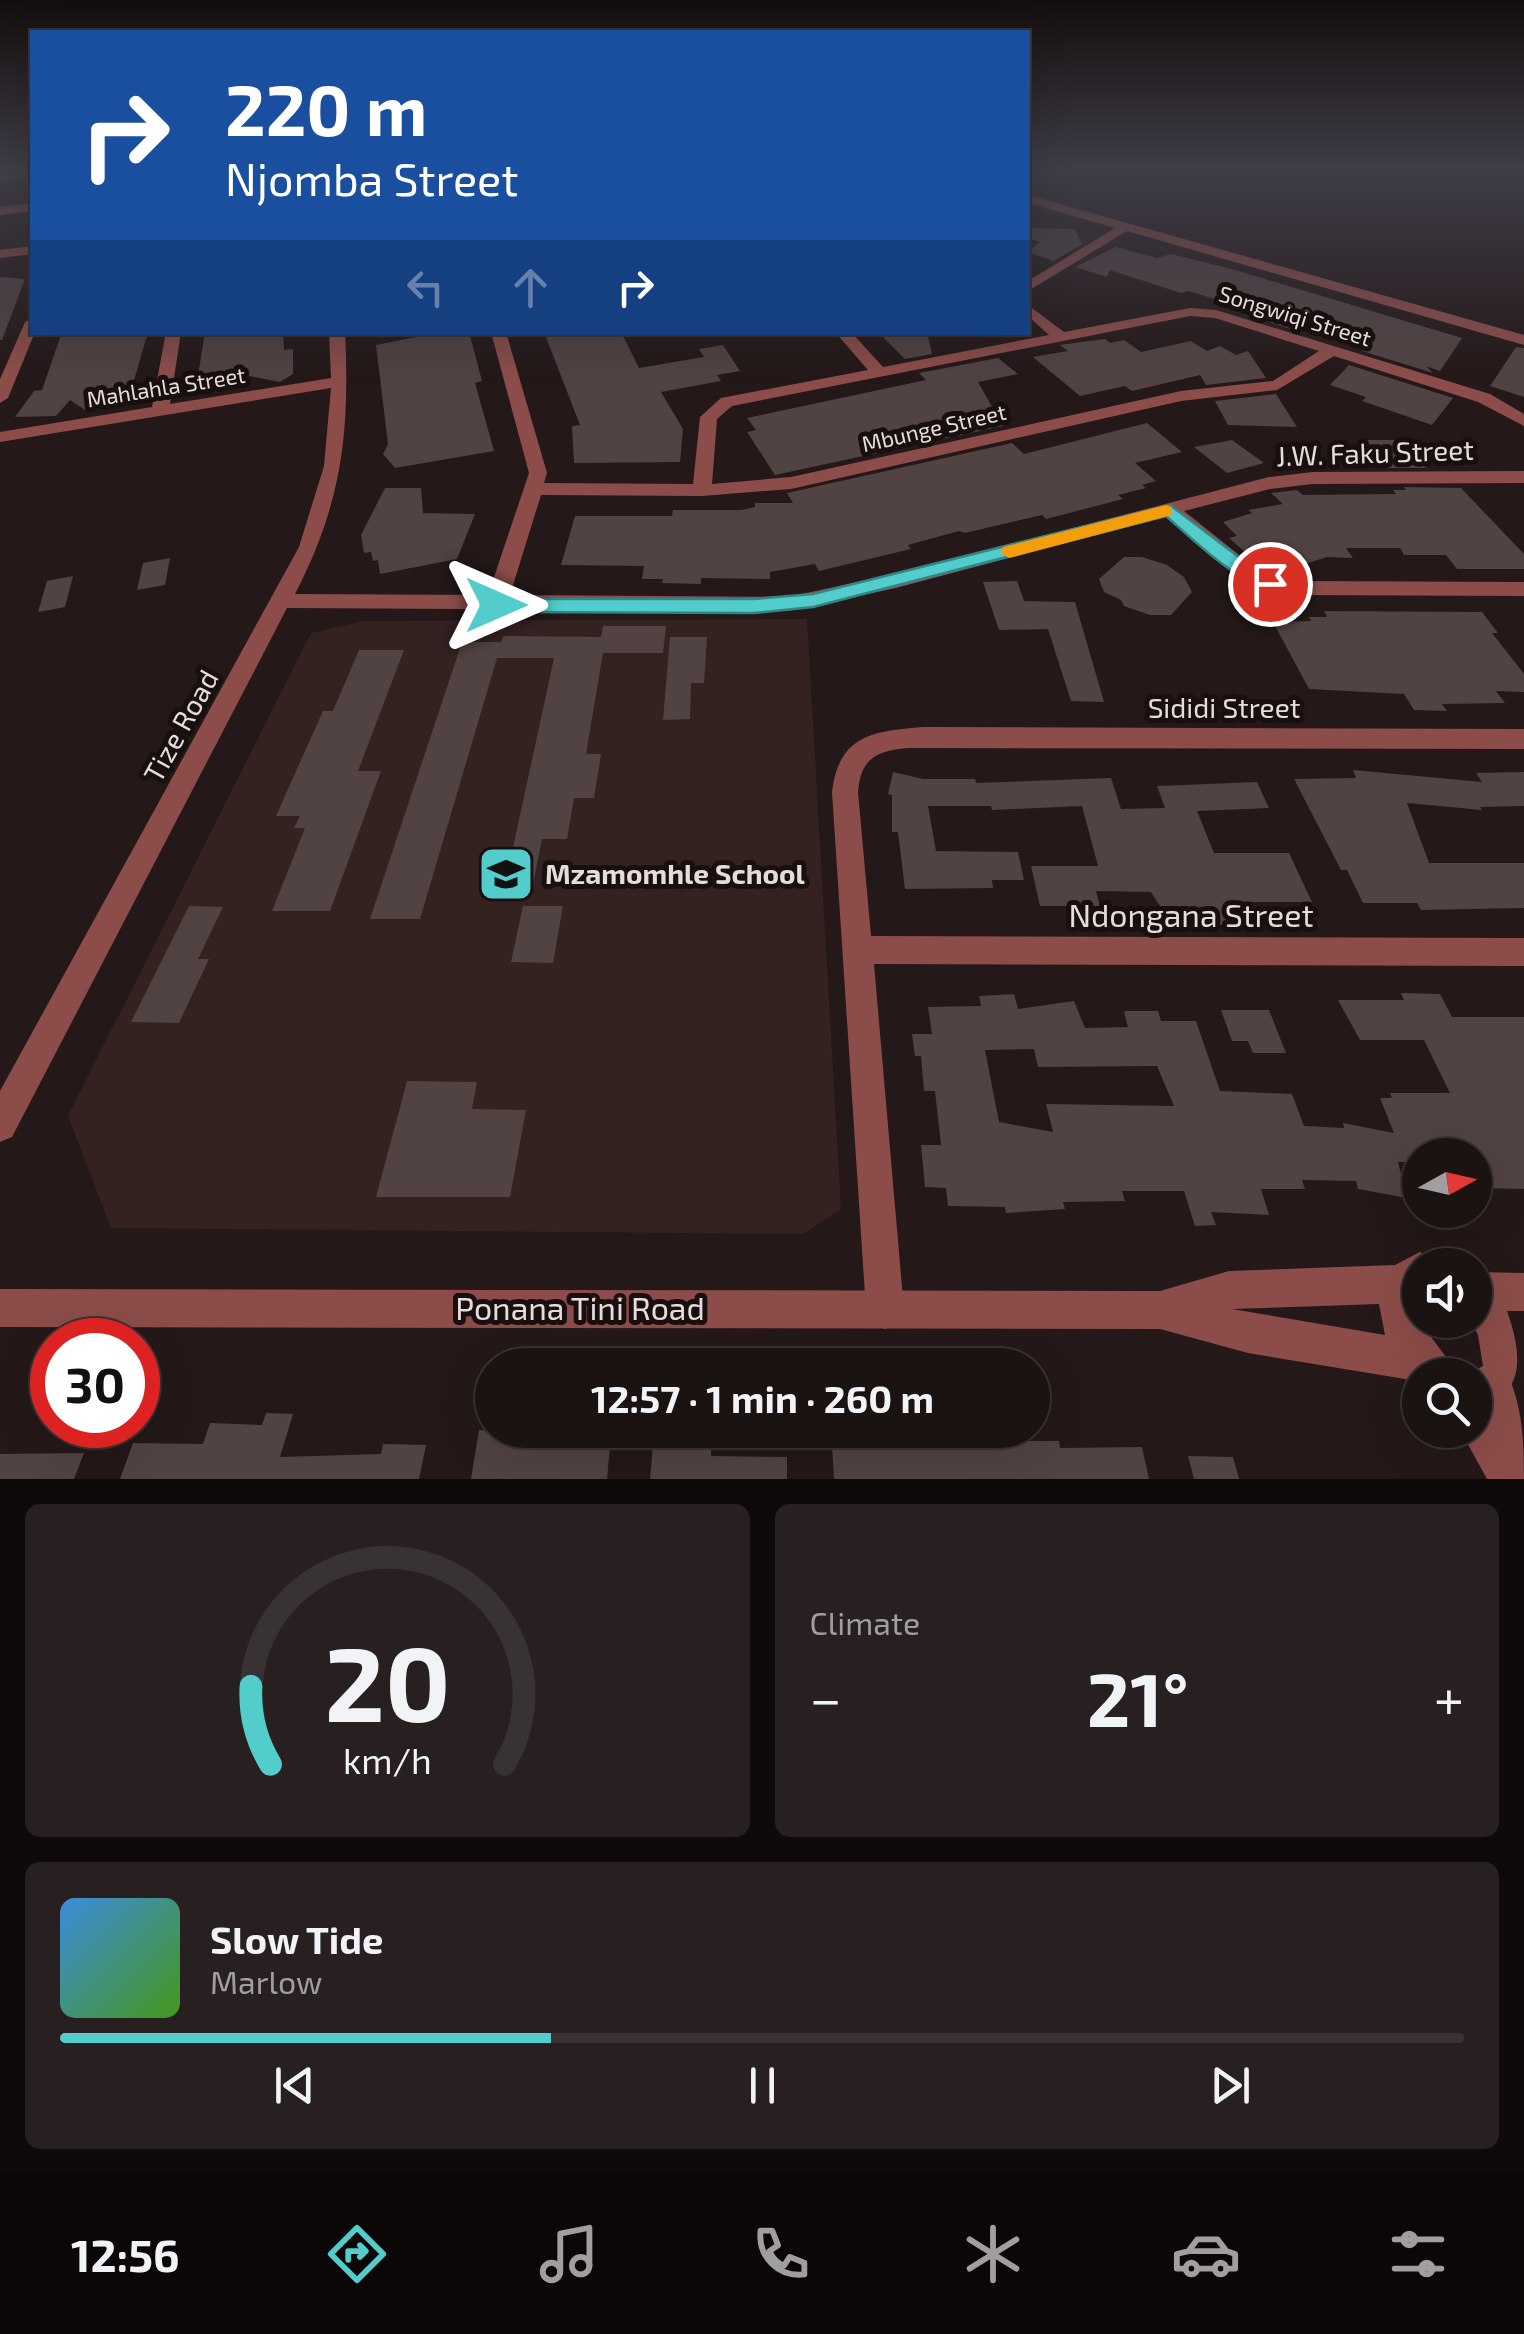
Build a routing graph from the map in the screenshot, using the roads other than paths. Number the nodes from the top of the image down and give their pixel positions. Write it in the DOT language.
graph roads {
  1 [pos="1106,238"];
  2 [pos="1167,238"];
  3 [pos="30,250"];
  4 [pos="0,254"];
  5 [pos="1030,286"];
  6 [pos="1030,311"];
  7 [pos="30,327"];
  8 [pos="173,335"];
  9 [pos="338,335"];
  10 [pos="499,335"];
  11 [pos="845,335"];
  12 [pos="1060,336"];
  13 [pos="1524,340"];
  14 [pos="1331,350"];
  15 [pos="878,372"];
  16 [pos="339,382"];
  17 [pos="0,398"];
  18 [pos="160,411"];
  19 [pos="1524,421"];
  20 [pos="0,437"];
  21 [pos="1524,478"];
  22 [pos="534,489"];
  23 [pos="702,490"];
  24 [pos="1170,510"];
  25 [pos="1524,589"];
  26 [pos="284,601"];
  27 [pos="496,605"];
  28 [pos="1524,740"];
  29 [pos="858,950"];
  30 [pos="1524,952"];
  31 [pos="0,1126"];
  32 [pos="1402,1279"];
  33 [pos="1492,1292"];
  34 [pos="1524,1292"];
  35 [pos="0,1308"];
  36 [pos="885,1310"];
  37 [pos="1160,1310"];
  38 [pos="1492,1314"];
  39 [pos="1402,1363"];
  40 [pos="1495,1384"];
  41 [pos="1512,1479"];
  1 -- 5 [label="street"];
  2 -- 13 [label="street"];
  3 -- 4 [label="street"];
  6 -- 12 [label="street"];
  7 -- 17 [label="street"];
  8 -- 18 [label="street"];
  9 -- 16 [label="street, Tize Road"];
  10 -- 22 [label="street"];
  11 -- 15 [label="street"];
  12 -- 14 [label="street, Songwiqi Street"];
  12 -- 15 [label="street, Songwiqi Street"];
  14 -- 19 [label="street, Songwiqi Street"];
  14 -- 23 [label="street, Mbunge Street"];
  15 -- 23 [label="street, Songwiqi Street"];
  16 -- 18 [label="street, Mahlahla Street"];
  16 -- 26 [label="street, Tize Road"];
  18 -- 20 [label="street, Mahlahla Street"];
  21 -- 24 [label="street, J.W. Faku Street"];
  22 -- 23 [label="street, Mbunge Street"];
  22 -- 27 [label="street"];
  24 -- 25 [label="street"];
  24 -- 27 [label="street, J.W. Faku Street"];
  26 -- 27 [label="street, J.W. Faku Street"];
  26 -- 31 [label="street, Tize Road"];
  28 -- 29 [label="street, Sididi Street"];
  29 -- 30 [label="street, Ndongana Street"];
  29 -- 36 [label="street, Sididi Street"];
  32 -- 37 [label="street, Ponana Tini Road"];
  33 -- 34 [label="street"];
  35 -- 36 [label="street, Ponana Tini Road"];
  36 -- 37 [label="street, Ponana Tini Road"];
  37 -- 39 [label="street, Ponana Tini Road"];
  38 -- 40 [label="street"];
  40 -- 41 [label="street"];
}
